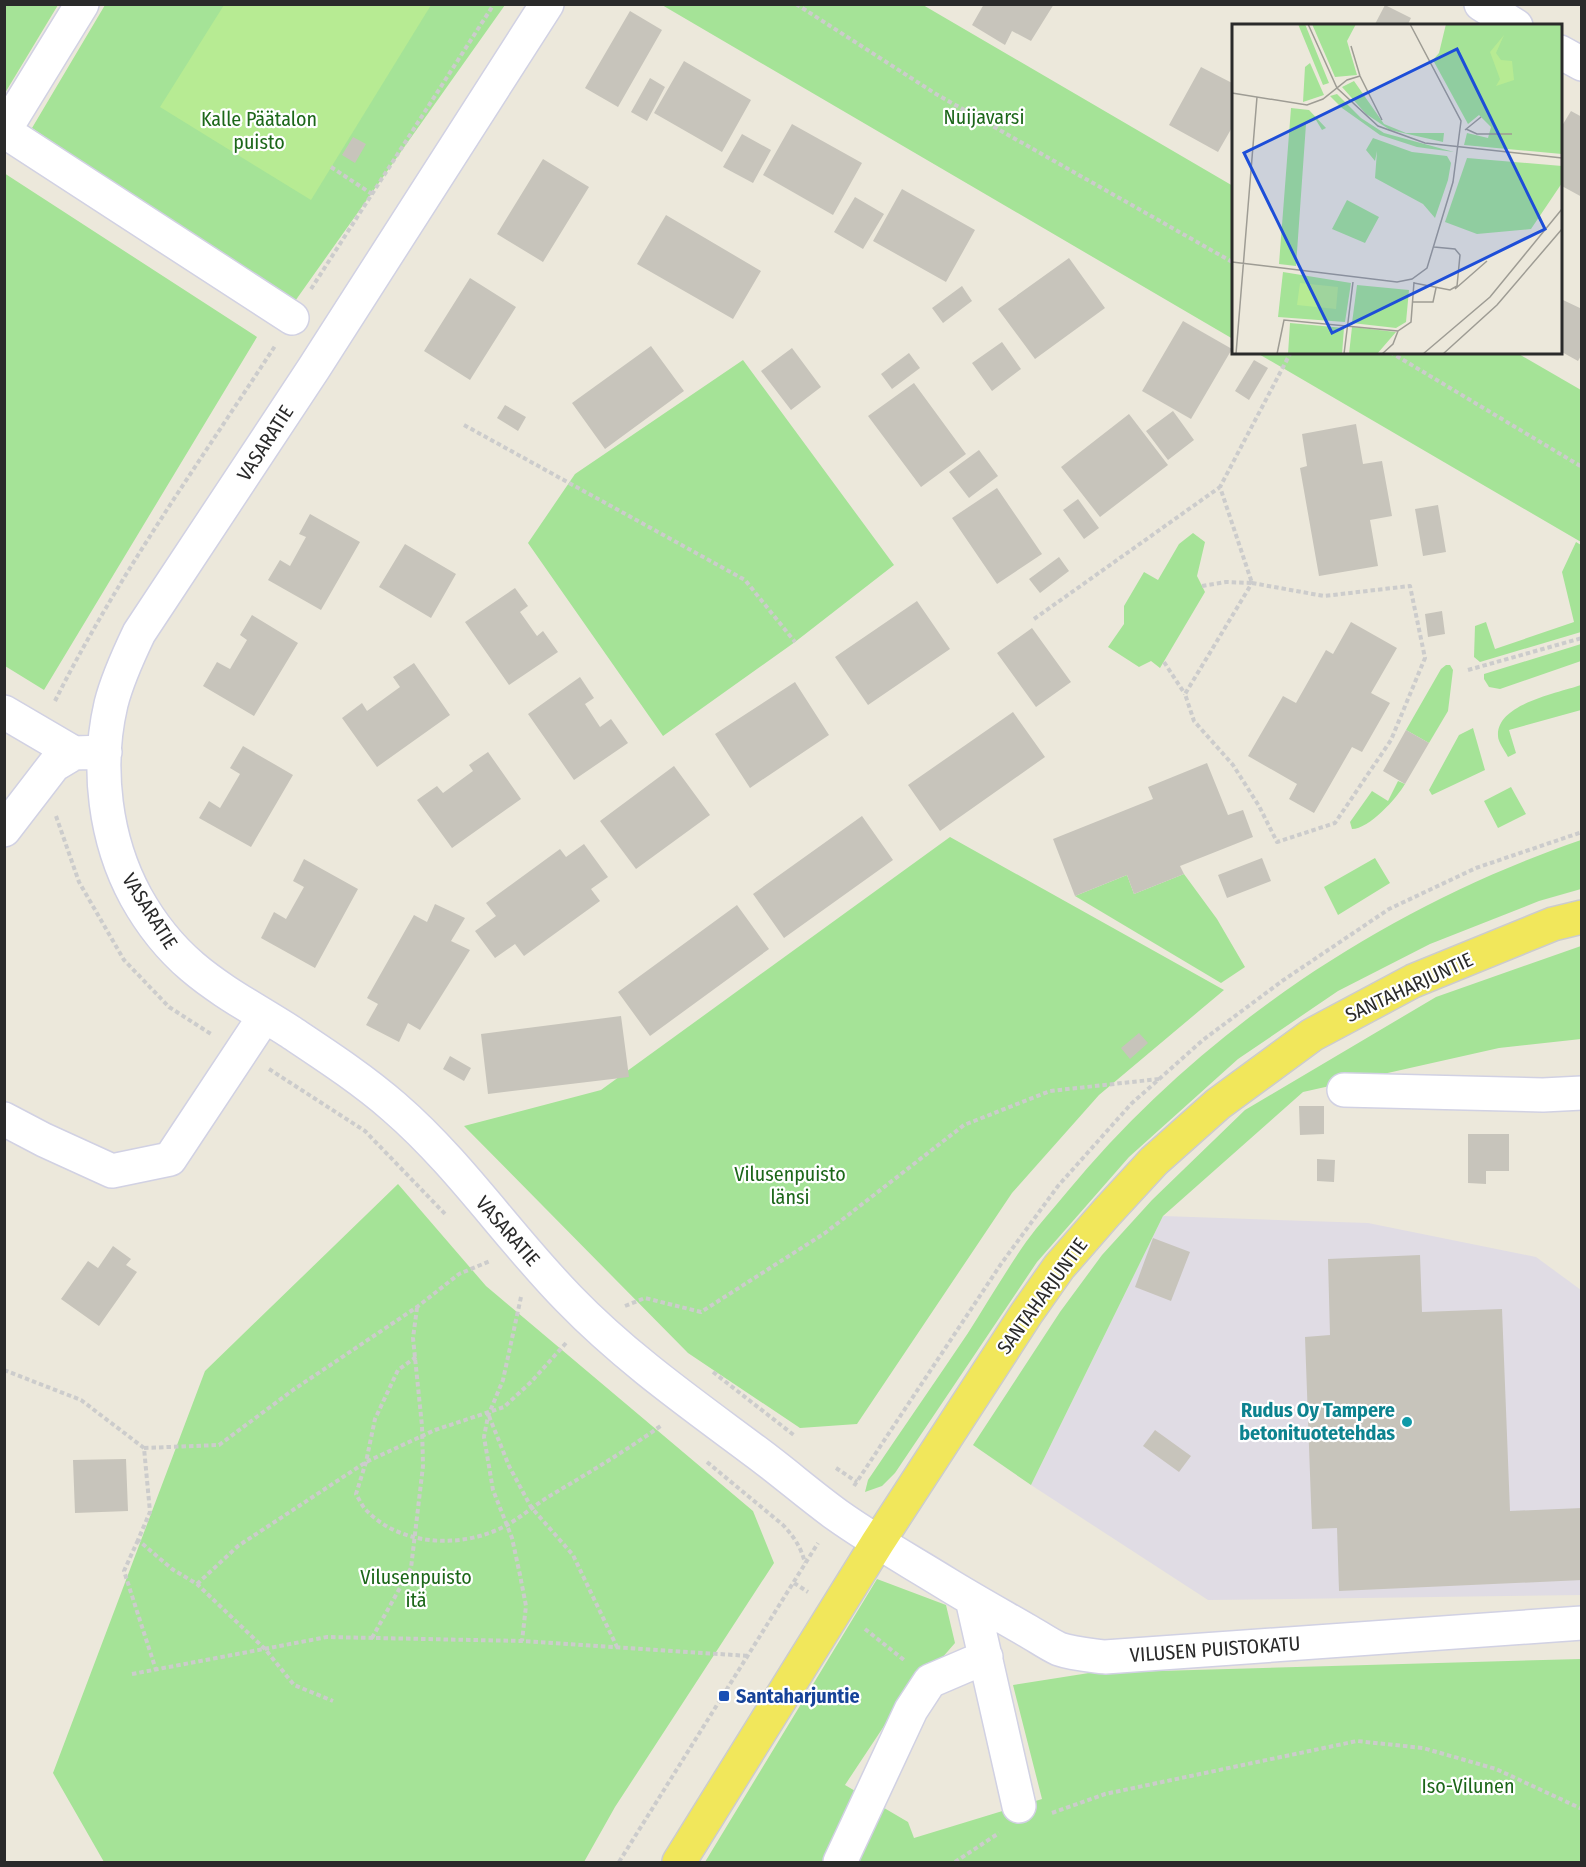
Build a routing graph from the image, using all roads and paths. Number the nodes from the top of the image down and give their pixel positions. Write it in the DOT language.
graph roads {
  1 [pos="82,4"];
  2 [pos="494,4"];
  3 [pos="547,4"];
  4 [pos="796,4"];
  5 [pos="1481,4"];
  6 [pos="1513,24"];
  7 [pos="1562,53"];
  8 [pos="1581,64"];
  9 [pos="4,131"];
  10 [pos="331,167"];
  11 [pos="372,194"];
  12 [pos="1232,262"];
  13 [pos="292,318"];
  14 [pos="1290,354"];
  15 [pos="1393,354"];
  16 [pos="464,425"];
  17 [pos="1581,467"];
  18 [pos="1220,487"];
  19 [pos="1252,583"];
  20 [pos="1202,586"];
  21 [pos="1034,620"];
  22 [pos="1581,638"];
  23 [pos="795,642"];
  24 [pos="1164,662"];
  25 [pos="1468,670"];
  26 [pos="1185,694"];
  27 [pos="4,712"];
  28 [pos="44,736"];
  29 [pos="89,753"];
  30 [pos="45,777"];
  31 [pos="4,830"];
  32 [pos="1581,917"];
  33 [pos="264,1017"];
  34 [pos="241,1053"];
  35 [pos="1160,1079"];
  36 [pos="1344,1090"];
  37 [pos="1581,1093"];
  38 [pos="4,1119"];
  39 [pos="451,1220"];
  40 [pos="483,1252"];
  41 [pos="490,1261"];
  42 [pos="498,1269"];
  43 [pos="530,1300"];
  44 [pos="417,1307"];
  45 [pos="591,1321"];
  46 [pos="416,1357"];
  47 [pos="4,1370"];
  48 [pos="713,1372"];
  49 [pos="489,1414"];
  50 [pos="654,1417"];
  51 [pos="662,1425"];
  52 [pos="671,1432"];
  53 [pos="793,1433"];
  54 [pos="423,1436"];
  55 [pos="144,1448"];
  56 [pos="706,1461"];
  57 [pos="366,1462"];
  58 [pos="531,1507"];
  59 [pos="507,1525"];
  60 [pos="414,1537"];
  61 [pos="138,1540"];
  62 [pos="878,1542"];
  63 [pos="805,1563"];
  64 [pos="197,1584"];
  65 [pos="972,1599"];
  66 [pos="1581,1623"];
  67 [pos="864,1628"];
  68 [pos="372,1638"];
  69 [pos="522,1641"];
  70 [pos="617,1647"];
  71 [pos="265,1649"];
  72 [pos="748,1656"];
  73 [pos="986,1657"];
  74 [pos="156,1670"];
  75 [pos="132,1674"];
  76 [pos="930,1681"];
  77 [pos="333,1701"];
  78 [pos="1581,1809"];
  79 [pos="1031,1811"];
  80 [pos="679,1863"];
  81 [pos="840,1863"];
  82 [pos="955,1863"];
  1 -- 9 [label="street"];
  2 -- 11 [label="path"];
  3 -- 29 [label="street, VASARATIE"];
  4 -- 12 [label="path"];
  5 -- 6 [label="street"];
  7 -- 8 [label="street"];
  9 -- 13 [label="street"];
  10 -- 11 [label="path"];
  11 -- 13 [label="path"];
  13 -- 28 [label="path"];
  14 -- 18 [label="path"];
  15 -- 17 [label="path"];
  16 -- 23 [label="path"];
  18 -- 19 [label="path"];
  18 -- 21 [label="path"];
  19 -- 20 [label="path"];
  19 -- 26 [label="path"];
  19 -- 26 [label="path"];
  22 -- 25 [label="path"];
  24 -- 26 [label="path"];
  27 -- 28 [label="street"];
  28 -- 29 [label="street"];
  29 -- 30 [label="street"];
  29 -- 33 [label="street, VASARATIE"];
  30 -- 31 [label="street"];
  30 -- 34 [label="path"];
  32 -- 62 [label="main road, SANTAHARJUNTIE"];
  33 -- 34 [label="street"];
  33 -- 45 [label="street, VASARATIE"];
  34 -- 38 [label="street"];
  34 -- 39 [label="path"];
  35 -- 45 [label="path"];
  36 -- 37 [label="street"];
  40 -- 41 [label="path"];
  41 -- 42 [label="path"];
  41 -- 44 [label="path"];
  43 -- 49 [label="path"];
  44 -- 46 [label="path"];
  44 -- 55 [label="path"];
  45 -- 49 [label="path"];
  45 -- 62 [label="street, VASARATIE"];
  46 -- 54 [label="path"];
  46 -- 57 [label="path"];
  47 -- 55 [label="path"];
  48 -- 53 [label="path"];
  49 -- 54 [label="path"];
  49 -- 58 [label="path"];
  49 -- 59 [label="path"];
  50 -- 51 [label="path"];
  51 -- 52 [label="path"];
  51 -- 58 [label="path"];
  54 -- 57 [label="path"];
  54 -- 60 [label="path"];
  55 -- 61 [label="path"];
  56 -- 63 [label="path"];
  57 -- 60 [label="path"];
  57 -- 64 [label="path"];
  58 -- 59 [label="path"];
  58 -- 70 [label="path"];
  59 -- 60 [label="path"];
  59 -- 69 [label="path"];
  60 -- 68 [label="path"];
  61 -- 64 [label="path"];
  61 -- 74 [label="path"];
  62 -- 65 [label="street, VILUSEN PUISTOKATU"];
  62 -- 80 [label="main road, SANTAHARJUNTIE"];
  64 -- 71 [label="path"];
  65 -- 66 [label="street, VILUSEN PUISTOKATU"];
  65 -- 73 [label="street"];
  67 -- 76 [label="path"];
  68 -- 69 [label="path"];
  68 -- 71 [label="path"];
  69 -- 70 [label="path"];
  70 -- 72 [label="path"];
  71 -- 74 [label="path"];
  71 -- 77 [label="path"];
  73 -- 76 [label="street"];
  73 -- 79 [label="street"];
  74 -- 75 [label="path"];
  76 -- 81 [label="street"];
  78 -- 79 [label="path"];
  79 -- 82 [label="path"];
}
